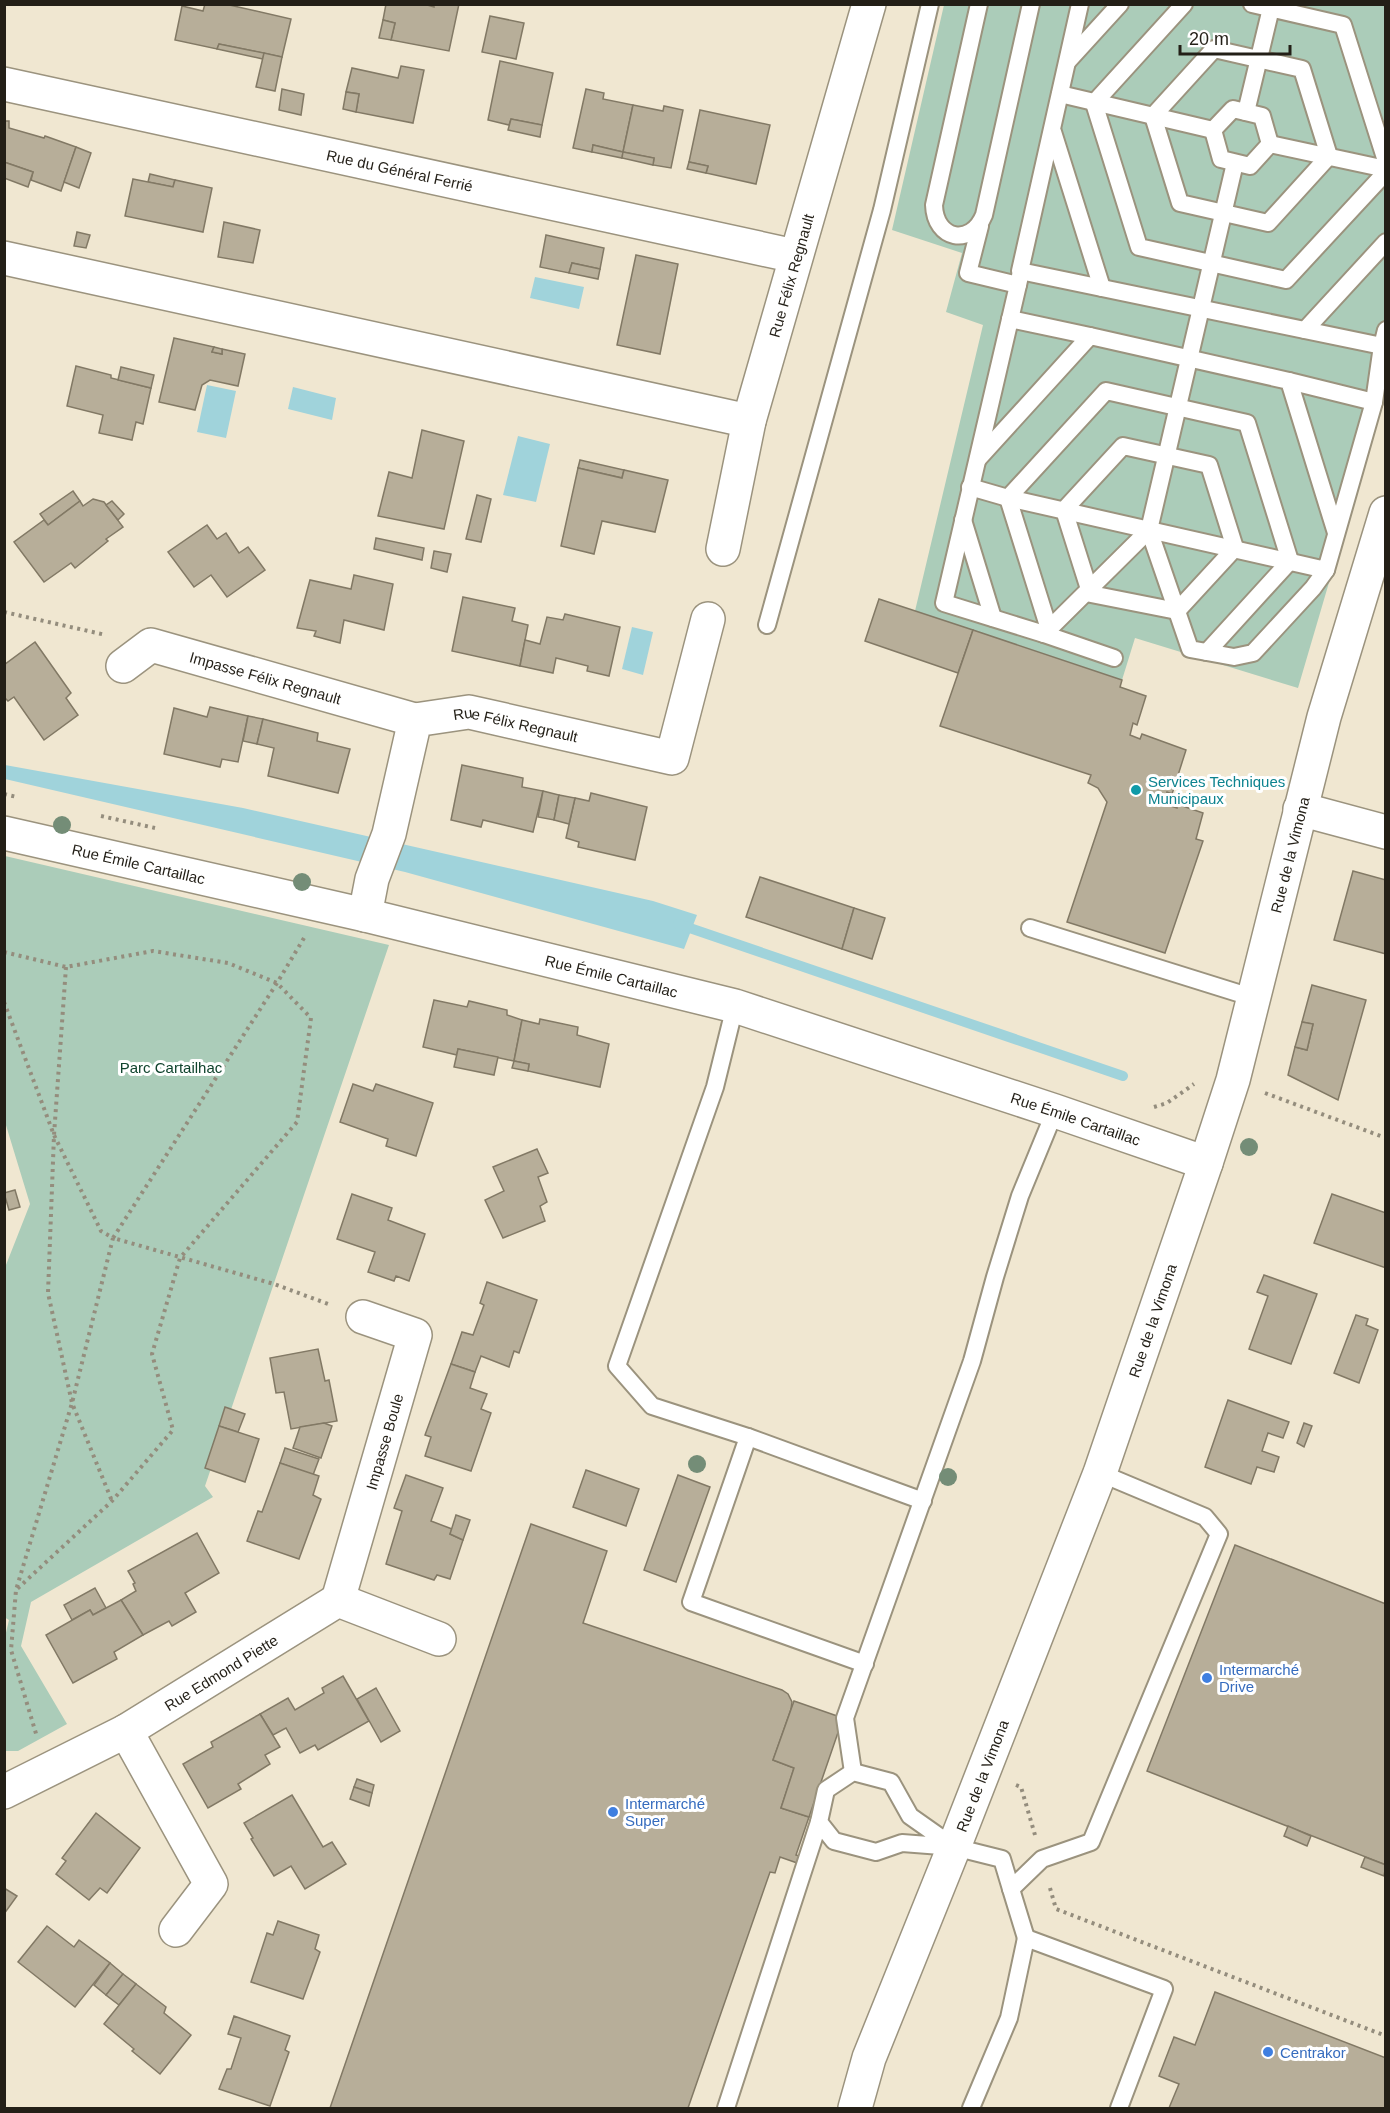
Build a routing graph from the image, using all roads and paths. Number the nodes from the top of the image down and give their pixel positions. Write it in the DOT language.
graph roads {
  1 [pos="869,4"];
  2 [pos="930,4"];
  3 [pos="979,4"];
  4 [pos="1031,4"];
  5 [pos="1080,4"];
  6 [pos="1120,4"];
  7 [pos="1184,4"];
  8 [pos="1252,4"];
  9 [pos="1271,7"];
  10 [pos="1259,59"];
  11 [pos="1067,62"];
  12 [pos="4,84"];
  13 [pos="1060,94"];
  14 [pos="1094,103"];
  15 [pos="1246,112"];
  16 [pos="1153,116"];
  17 [pos="1052,129"];
  18 [pos="1213,130"];
  19 [pos="1270,144"];
  20 [pos="1329,156"];
  21 [pos="1386,161"];
  22 [pos="1235,163"];
  23 [pos="1386,170"];
  24 [pos="1223,212"];
  25 [pos="980,226"];
  26 [pos="1386,242"];
  27 [pos="795,256"];
  28 [pos="4,258"];
  29 [pos="1211,263"];
  30 [pos="1019,278"];
  31 [pos="1102,288"];
  32 [pos="1201,309"];
  33 [pos="1010,319"];
  34 [pos="1305,330"];
  35 [pos="1089,336"];
  36 [pos="1384,338"];
  37 [pos="1189,359"];
  38 [pos="1288,381"];
  39 [pos="1374,402"];
  40 [pos="1178,408"];
  41 [pos="749,422"];
  42 [pos="1167,456"];
  43 [pos="977,459"];
  44 [pos="970,487"];
  45 [pos="1008,498"];
  46 [pos="1064,510"];
  47 [pos="1386,513"];
  48 [pos="963,519"];
  49 [pos="1149,530"];
  50 [pos="1336,534"];
  51 [pos="723,549"];
  52 [pos="1235,549"];
  53 [pos="1290,561"];
  54 [pos="1326,570"];
  55 [pos="1089,589"];
  56 [pos="1177,611"];
  57 [pos="4,612"];
  58 [pos="993,618"];
  59 [pos="708,619"];
  60 [pos="767,625"];
  61 [pos="1047,632"];
  62 [pos="151,645"];
  63 [pos="1207,652"];
  64 [pos="1114,657"];
  65 [pos="123,666"];
  66 [pos="415,720"];
  67 [pos="1300,809"];
  68 [pos="1386,832"];
  69 [pos="4,833"];
  70 [pos="312,903"];
  71 [pos="365,915"];
  72 [pos="1030,928"];
  73 [pos="4,952"];
  74 [pos="66,967"];
  75 [pos="278,983"];
  76 [pos="1254,998"];
  77 [pos="4,1002"];
  78 [pos="735,1006"];
  79 [pos="1233,1080"];
  80 [pos="1055,1111"];
  81 [pos="54,1135"];
  82 [pos="1386,1138"];
  83 [pos="1206,1163"];
  84 [pos="113,1238"];
  85 [pos="180,1258"];
  86 [pos="363,1317"];
  87 [pos="72,1403"];
  88 [pos="748,1437"];
  89 [pos="1100,1473"];
  90 [pos="112,1500"];
  91 [pos="923,1501"];
  92 [pos="16,1590"];
  93 [pos="338,1600"];
  94 [pos="439,1639"];
  95 [pos="865,1664"];
  96 [pos="126,1731"];
  97 [pos="38,1740"];
  98 [pos="985,1768"];
  99 [pos="853,1772"];
  100 [pos="4,1792"];
  101 [pos="910,1816"];
  102 [pos="819,1822"];
  103 [pos="902,1843"];
  104 [pos="954,1847"];
  105 [pos="1042,1859"];
  106 [pos="1011,1889"];
  107 [pos="176,1930"];
  108 [pos="1026,1938"];
  109 [pos="1386,2036"];
  110 [pos="726,2109"];
  111 [pos="855,2109"];
  112 [pos="971,2109"];
  113 [pos="1119,2109"];
  1 -- 27 [label="street, Rue Félix Regnault"];
  2 -- 60 [label="lane"];
  3 -- 25 [label="lane"];
  4 -- 25 [label="lane"];
  5 -- 11 [label="lane"];
  6 -- 11 [label="lane"];
  7 -- 14 [label="lane"];
  8 -- 9 [label="lane"];
  9 -- 10 [label="lane"];
  9 -- 21 [label="lane"];
  10 -- 15 [label="lane"];
  10 -- 16 [label="lane"];
  10 -- 20 [label="lane"];
  11 -- 13 [label="lane"];
  12 -- 27 [label="street, Rue du Général Ferrié"];
  13 -- 14 [label="lane"];
  13 -- 17 [label="lane"];
  14 -- 16 [label="lane"];
  14 -- 29 [label="lane"];
  15 -- 18 [label="lane"];
  15 -- 19 [label="lane"];
  16 -- 18 [label="lane"];
  16 -- 24 [label="lane"];
  17 -- 30 [label="lane"];
  17 -- 31 [label="lane"];
  18 -- 22 [label="lane"];
  19 -- 20 [label="lane"];
  19 -- 22 [label="lane"];
  20 -- 23 [label="lane"];
  20 -- 24 [label="lane"];
  22 -- 24 [label="lane"];
  23 -- 29 [label="lane"];
  24 -- 29 [label="lane"];
  25 -- 30 [label="lane"];
  26 -- 34 [label="lane"];
  27 -- 41 [label="street, Rue Félix Regnault"];
  28 -- 41 [label="street"];
  29 -- 32 [label="lane"];
  30 -- 31 [label="lane"];
  30 -- 33 [label="lane"];
  31 -- 32 [label="lane"];
  32 -- 34 [label="lane"];
  32 -- 37 [label="lane"];
  33 -- 35 [label="lane"];
  33 -- 43 [label="lane"];
  34 -- 36 [label="lane"];
  35 -- 37 [label="lane"];
  35 -- 43 [label="lane"];
  36 -- 39 [label="lane"];
  37 -- 38 [label="lane"];
  37 -- 40 [label="lane"];
  38 -- 39 [label="lane"];
  38 -- 50 [label="lane"];
  39 -- 50 [label="lane"];
  40 -- 42 [label="lane"];
  40 -- 45 [label="lane"];
  40 -- 53 [label="lane"];
  41 -- 51 [label="street, Rue Félix Regnault"];
  42 -- 46 [label="lane"];
  42 -- 49 [label="lane"];
  42 -- 52 [label="lane"];
  43 -- 44 [label="lane"];
  44 -- 45 [label="lane"];
  44 -- 48 [label="lane"];
  45 -- 46 [label="lane"];
  45 -- 61 [label="lane"];
  46 -- 49 [label="lane"];
  46 -- 55 [label="lane"];
  47 -- 67 [label="street, Rue de la Vimona"];
  48 -- 58 [label="lane"];
  48 -- 58 [label="lane"];
  49 -- 52 [label="lane"];
  49 -- 55 [label="lane"];
  49 -- 56 [label="lane"];
  50 -- 54 [label="lane"];
  52 -- 53 [label="lane"];
  52 -- 56 [label="lane"];
  53 -- 54 [label="lane"];
  53 -- 63 [label="lane"];
  54 -- 63 [label="lane"];
  55 -- 56 [label="lane"];
  55 -- 61 [label="lane"];
  56 -- 63 [label="lane"];
  57 -- 62 [label="path"];
  58 -- 61 [label="lane"];
  59 -- 66 [label="street, Rue Félix Regnault"];
  61 -- 64 [label="lane"];
  62 -- 65 [label="street"];
  62 -- 66 [label="street, Impasse Félix Regnault"];
  66 -- 71 [label="street"];
  67 -- 68 [label="street"];
  67 -- 76 [label="street, Rue de la Vimona"];
  69 -- 70 [label="street, Rue Émile Cartaillac"];
  70 -- 71 [label="street, Rue Émile Cartaillac"];
  70 -- 75 [label="path"];
  71 -- 78 [label="street, Rue Émile Cartaillac"];
  72 -- 76 [label="lane"];
  73 -- 74 [label="path"];
  74 -- 75 [label="path"];
  74 -- 81 [label="path"];
  75 -- 84 [label="path"];
  75 -- 85 [label="path"];
  76 -- 79 [label="street, Rue de la Vimona"];
  77 -- 81 [label="path"];
  78 -- 80 [label="street, Rue Émile Cartaillac"];
  78 -- 88 [label="lane"];
  79 -- 82 [label="path"];
  79 -- 83 [label="street, Rue de la Vimona"];
  80 -- 83 [label="street, Rue Émile Cartaillac"];
  80 -- 91 [label="lane"];
  81 -- 84 [label="path"];
  81 -- 87 [label="path"];
  83 -- 89 [label="street, Rue de la Vimona"];
  84 -- 85 [label="path"];
  84 -- 87 [label="path"];
  85 -- 86 [label="path"];
  85 -- 90 [label="path"];
  86 -- 93 [label="street, Impasse Boule"];
  87 -- 90 [label="path"];
  87 -- 92 [label="path"];
  88 -- 91 [label="lane"];
  88 -- 95 [label="lane"];
  89 -- 98 [label="street, Rue de la Vimona"];
  89 -- 105 [label="lane"];
  90 -- 92 [label="path"];
  91 -- 95 [label="lane"];
  92 -- 97 [label="path"];
  93 -- 94 [label="street"];
  93 -- 96 [label="street, Rue Edmond Piette"];
  95 -- 99 [label="lane"];
  96 -- 100 [label="street, Rue Edmond Piette"];
  96 -- 107 [label="street"];
  98 -- 104 [label="street, Rue de la Vimona"];
  98 -- 105 [label="path"];
  99 -- 101 [label="lane"];
  99 -- 102 [label="lane"];
  101 -- 103 [label="lane"];
  101 -- 104 [label="lane"];
  102 -- 103 [label="lane"];
  102 -- 110 [label="lane"];
  103 -- 104 [label="lane"];
  104 -- 106 [label="lane"];
  104 -- 111 [label="street, Rue de la Vimona"];
  105 -- 106 [label="lane"];
  105 -- 109 [label="path"];
  106 -- 108 [label="lane"];
  108 -- 112 [label="lane"];
  108 -- 113 [label="lane"];
}
